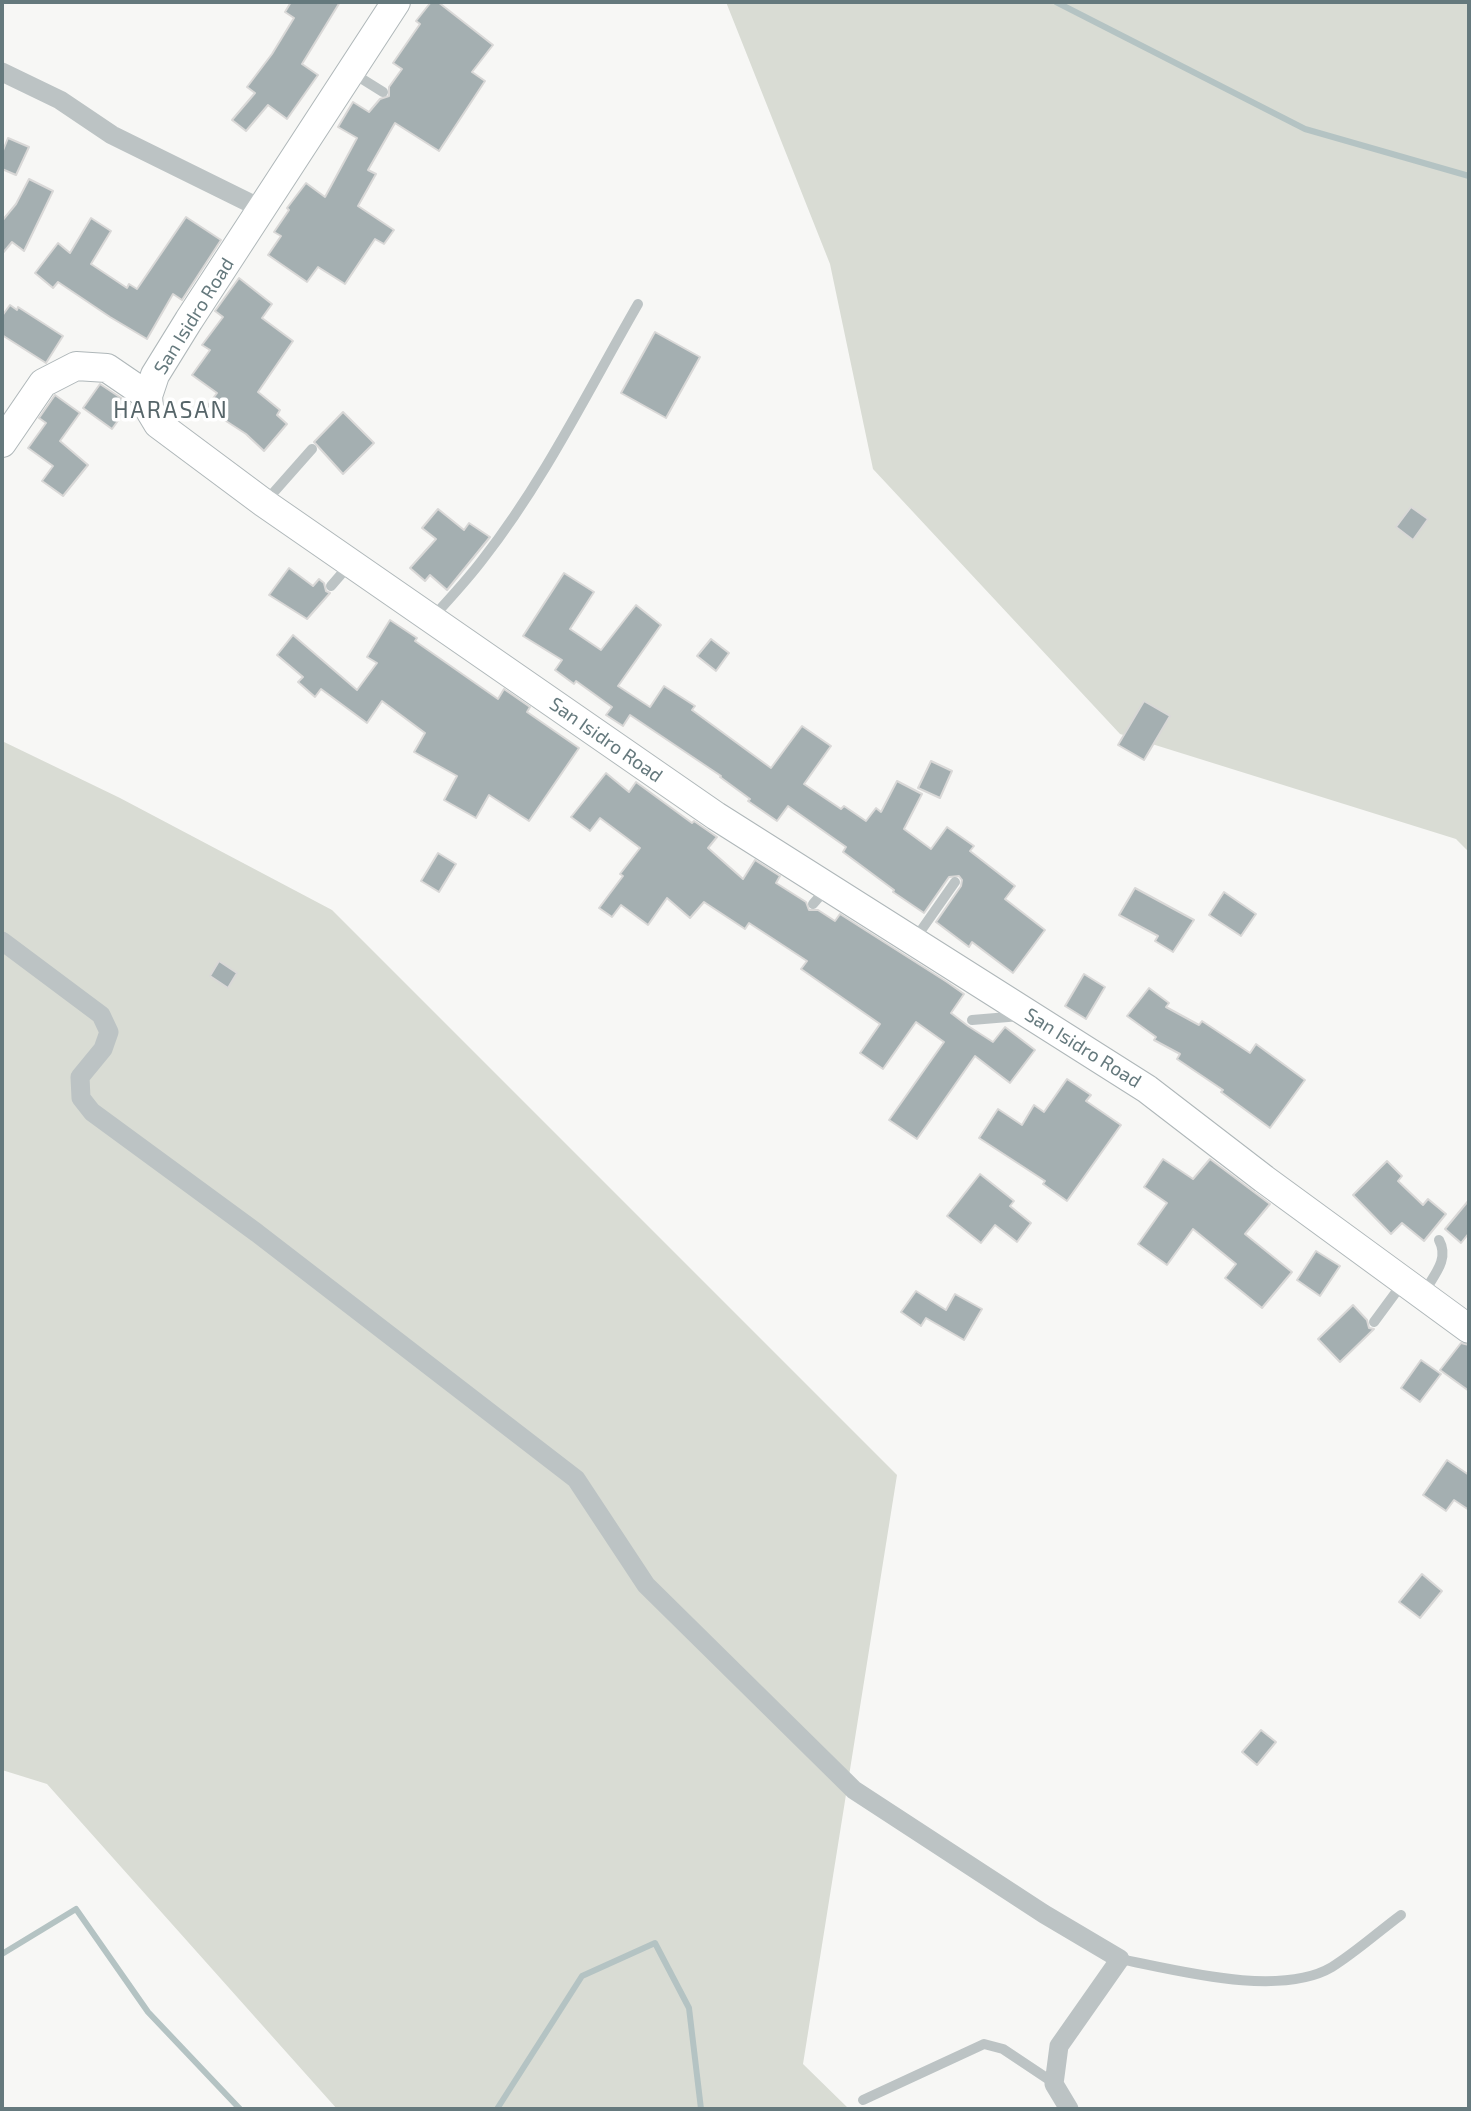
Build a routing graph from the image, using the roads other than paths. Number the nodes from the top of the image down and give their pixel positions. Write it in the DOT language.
graph roads {
  1 [pos="396,2"];
  2 [pos="351,71"];
  3 [pos="2,72"];
  4 [pos="383,92"];
  5 [pos="262,209"];
  6 [pos="638,304"];
  7 [pos="148,396"];
  8 [pos="2,442"];
  9 [pos="312,449"];
  10 [pos="264,503"];
  11 [pos="351,564"];
  12 [pos="331,586"];
  13 [pos="431,620"];
  14 [pos="955,882"];
  15 [pos="2,941"];
  16 [pos="913,942"];
  17 [pos="1031,1015"];
  18 [pos="972,1020"];
  19 [pos="1439,1240"];
  20 [pos="1413,1287"];
  21 [pos="1374,1322"];
  22 [pos="1469,1329"];
  23 [pos="1401,1915"];
  24 [pos="1120,1959"];
  25 [pos="1054,2084"];
  26 [pos="863,2101"];
  27 [pos="1069,2109"];
  1 -- 2 [label="street, San Isidro Road"];
  2 -- 4 [label="lane"];
  2 -- 5 [label="street, San Isidro Road"];
  3 -- 5 [label="street"];
  5 -- 7 [label="street, San Isidro Road"];
  6 -- 13 [label="lane"];
  7 -- 8 [label="street"];
  7 -- 10 [label="street, San Isidro Road"];
  9 -- 10 [label="lane"];
  10 -- 11 [label="street, San Isidro Road"];
  11 -- 12 [label="lane"];
  11 -- 13 [label="street, San Isidro Road"];
  13 -- 16 [label="street, San Isidro Road"];
  14 -- 16 [label="lane"];
  15 -- 24 [label="street"];
  16 -- 17 [label="street, San Isidro Road"];
  17 -- 18 [label="lane"];
  17 -- 20 [label="street, San Isidro Road"];
  19 -- 20 [label="lane"];
  20 -- 21 [label="lane"];
  20 -- 22 [label="street, San Isidro Road"];
  23 -- 24 [label="lane"];
  24 -- 25 [label="street"];
  25 -- 26 [label="lane"];
  25 -- 27 [label="street"];
}
